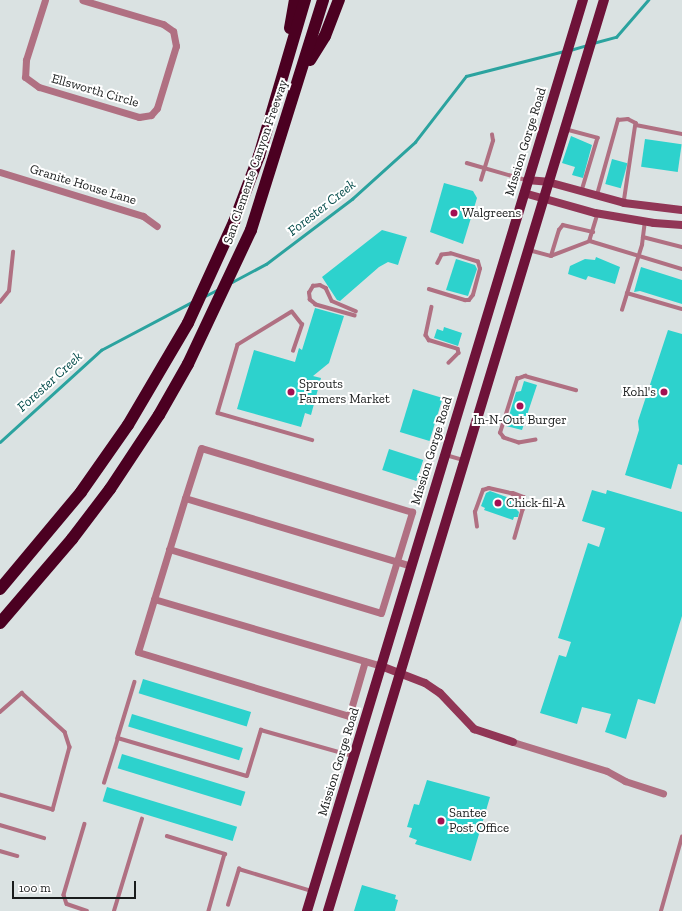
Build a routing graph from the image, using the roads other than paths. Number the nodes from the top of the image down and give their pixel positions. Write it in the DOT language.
graph roads {
  1 [pos="45,0"];
  2 [pos="82,0"];
  3 [pos="295,0"];
  4 [pos="305,0"];
  5 [pos="323,0"];
  6 [pos="339,0"];
  7 [pos="583,0"];
  8 [pos="604,0"];
  9 [pos="301,72"];
  10 [pos="281,81"];
  11 [pos="636,126"];
  12 [pos="564,128"];
  13 [pos="682,134"];
  14 [pos="492,135"];
  15 [pos="467,163"];
  16 [pos="485,168"];
  17 [pos="0,172"];
  18 [pos="481,180"];
  19 [pos="527,180"];
  20 [pos="548,182"];
  21 [pos="524,193"];
  22 [pos="581,193"];
  23 [pos="597,196"];
  24 [pos="543,198"];
  25 [pos="624,203"];
  26 [pos="682,210"];
  27 [pos="599,213"];
  28 [pos="645,222"];
  29 [pos="682,225"];
  30 [pos="157,226"];
  31 [pos="593,232"];
  32 [pos="644,237"];
  33 [pos="590,241"];
  34 [pos="682,247"];
  35 [pos="527,249"];
  36 [pos="13,252"];
  37 [pos="551,256"];
  38 [pos="639,256"];
  39 [pos="438,263"];
  40 [pos="682,269"];
  41 [pos="430,289"];
  42 [pos="627,293"];
  43 [pos="0,302"];
  44 [pos="432,307"];
  45 [pos="682,309"];
  46 [pos="622,310"];
  47 [pos="356,311"];
  48 [pos="355,316"];
  49 [pos="293,351"];
  50 [pos="449,363"];
  51 [pos="576,390"];
  52 [pos="312,440"];
  53 [pos="536,440"];
  54 [pos="444,454"];
  55 [pos="464,460"];
  56 [pos="184,498"];
  57 [pos="477,527"];
  58 [pos="515,538"];
  59 [pos="169,549"];
  60 [pos="396,561"];
  61 [pos="411,566"];
  62 [pos="0,589"];
  63 [pos="154,599"];
  64 [pos="0,623"];
  65 [pos="365,661"];
  66 [pos="381,666"];
  67 [pos="399,674"];
  68 [pos="135,682"];
  69 [pos="0,712"];
  70 [pos="118,738"];
  71 [pos="513,742"];
  72 [pos="354,757"];
  73 [pos="104,783"];
  74 [pos="663,793"];
  75 [pos="0,795"];
  76 [pos="142,819"];
  77 [pos="0,824"];
  78 [pos="85,824"];
  79 [pos="167,836"];
  80 [pos="682,837"];
  81 [pos="44,838"];
  82 [pos="0,851"];
  83 [pos="17,856"];
  84 [pos="313,891"];
  85 [pos="228,905"];
  86 [pos="87,911"];
  87 [pos="114,911"];
  88 [pos="209,911"];
  89 [pos="307,911"];
  90 [pos="328,911"];
  91 [pos="661,911"];
  1 -- 2 [label="street, Ellsworth Circle"];
  3 -- 10 [label="highway"];
  4 -- 10 [label="highway, San Clemente Canyon Freeway"];
  5 -- 9 [label="highway, San Clemente Canyon Freeway"];
  6 -- 9 [label="highway"];
  7 -- 19 [label="main road, Mission Gorge Road"];
  8 -- 12 [label="main road"];
  9 -- 64 [label="highway, San Clemente Canyon Freeway"];
  10 -- 62 [label="highway, San Clemente Canyon Freeway"];
  11 -- 13 [label="lane"];
  11 -- 23 [label="lane"];
  11 -- 25 [label="lane"];
  12 -- 20 [label="main road"];
  12 -- 22 [label="lane"];
  14 -- 16 [label="lane"];
  15 -- 16 [label="lane"];
  16 -- 18 [label="lane"];
  16 -- 19 [label="lane"];
  17 -- 30 [label="street, Granite House Lane"];
  19 -- 20 [label="main road"];
  19 -- 21 [label="main road, Mission Gorge Road"];
  20 -- 22 [label="main road"];
  20 -- 24 [label="main road"];
  21 -- 24 [label="main road"];
  21 -- 54 [label="main road, Mission Gorge Road"];
  22 -- 23 [label="main road"];
  23 -- 25 [label="main road"];
  24 -- 27 [label="main road"];
  24 -- 35 [label="main road"];
  25 -- 26 [label="main road"];
  27 -- 28 [label="main road"];
  27 -- 31 [label="lane"];
  28 -- 29 [label="main road"];
  28 -- 32 [label="lane"];
  31 -- 33 [label="lane"];
  31 -- 37 [label="lane"];
  32 -- 34 [label="lane"];
  32 -- 38 [label="lane"];
  33 -- 37 [label="lane"];
  33 -- 38 [label="lane"];
  35 -- 37 [label="lane"];
  35 -- 55 [label="main road"];
  36 -- 43 [label="lane"];
  38 -- 40 [label="lane"];
  38 -- 42 [label="lane"];
  39 -- 41 [label="lane"];
  42 -- 45 [label="lane"];
  42 -- 46 [label="lane"];
  44 -- 50 [label="lane"];
  47 -- 48 [label="lane"];
  49 -- 52 [label="lane"];
  51 -- 53 [label="lane"];
  54 -- 55 [label="lane"];
  54 -- 61 [label="main road, Mission Gorge Road"];
  55 -- 67 [label="main road"];
  56 -- 59 [label="street"];
  56 -- 60 [label="street"];
  56 -- 60 [label="street"];
  57 -- 58 [label="lane"];
  59 -- 60 [label="street"];
  59 -- 63 [label="street"];
  60 -- 61 [label="street"];
  61 -- 66 [label="main road, Mission Gorge Road"];
  63 -- 65 [label="street"];
  63 -- 65 [label="street"];
  65 -- 66 [label="street"];
  66 -- 67 [label="main road"];
  66 -- 72 [label="main road, Mission Gorge Road"];
  67 -- 71 [label="main road"];
  67 -- 90 [label="main road"];
  68 -- 70 [label="lane"];
  69 -- 75 [label="lane"];
  70 -- 72 [label="lane"];
  70 -- 73 [label="lane"];
  71 -- 74 [label="street"];
  72 -- 84 [label="main road, Mission Gorge Road"];
  76 -- 87 [label="lane"];
  77 -- 81 [label="lane"];
  78 -- 86 [label="lane"];
  79 -- 88 [label="lane"];
  80 -- 91 [label="lane"];
  82 -- 83 [label="lane"];
  84 -- 85 [label="lane"];
  84 -- 89 [label="main road, Mission Gorge Road"];
}
